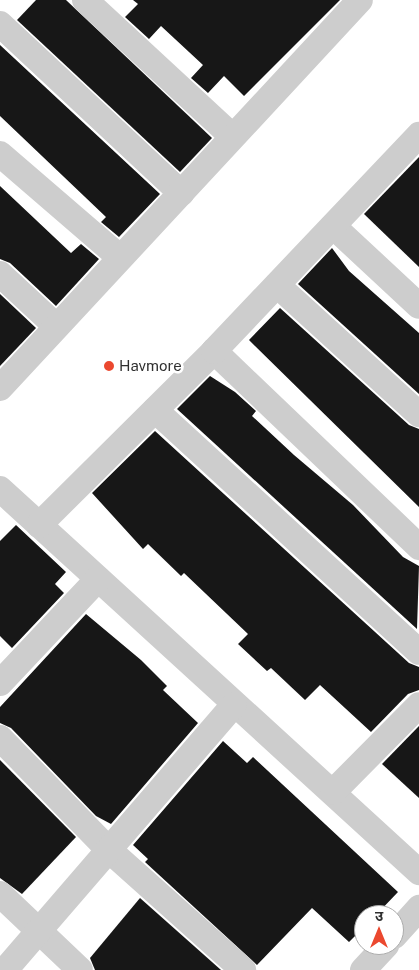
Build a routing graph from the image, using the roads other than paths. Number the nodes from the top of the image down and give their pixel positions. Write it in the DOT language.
graph roads {
  1 [pos="85,0"];
  2 [pos="360,0"];
  3 [pos="0,24"];
  4 [pos="419,135"];
  5 [pos="232,136"];
  6 [pos="0,154"];
  7 [pos="181,193"];
  8 [pos="333,226"];
  9 [pos="118,256"];
  10 [pos="0,274"];
  11 [pos="277,285"];
  12 [pos="419,306"];
  13 [pos="56,326"];
  14 [pos="214,351"];
  15 [pos="0,388"];
  16 [pos="154,410"];
  17 [pos="419,414"];
  18 [pos="2,494"];
  19 [pos="38,525"];
  20 [pos="419,547"];
  21 [pos="98,579"];
  22 [pos="419,652"];
  23 [pos="0,683"];
  24 [pos="234,705"];
  25 [pos="419,705"];
  26 [pos="0,738"];
  27 [pos="333,792"];
  28 [pos="109,850"];
  29 [pos="419,872"];
  30 [pos="0,894"];
  31 [pos="419,908"];
  32 [pos="404,925"];
  33 [pos="40,930"];
  34 [pos="377,955"];
  35 [pos="5,970"];
  36 [pos="80,970"];
  37 [pos="243,970"];
  38 [pos="364,970"];
  1 -- 5 [label="street"];
  2 -- 5 [label="street"];
  3 -- 7 [label="street"];
  4 -- 8 [label="street"];
  5 -- 7 [label="street"];
  6 -- 9 [label="street"];
  7 -- 9 [label="street"];
  8 -- 11 [label="street"];
  8 -- 12 [label="street"];
  9 -- 13 [label="street"];
  10 -- 13 [label="street"];
  11 -- 14 [label="street"];
  11 -- 17 [label="street"];
  13 -- 15 [label="street"];
  14 -- 16 [label="street"];
  14 -- 20 [label="street"];
  16 -- 19 [label="street"];
  16 -- 22 [label="street"];
  18 -- 19 [label="street"];
  19 -- 21 [label="street"];
  21 -- 23 [label="street"];
  21 -- 24 [label="street"];
  24 -- 27 [label="street"];
  24 -- 28 [label="street"];
  25 -- 27 [label="street"];
  26 -- 28 [label="street"];
  27 -- 29 [label="street"];
  28 -- 33 [label="street"];
  28 -- 37 [label="street"];
  30 -- 33 [label="street"];
  31 -- 32 [label="street"];
  33 -- 35 [label="street"];
  33 -- 36 [label="street"];
  34 -- 38 [label="street"];
}
